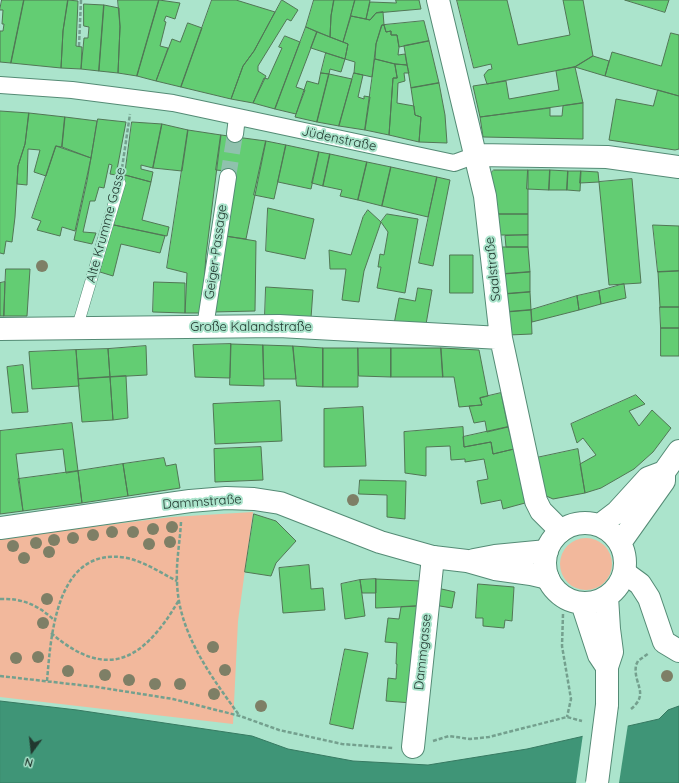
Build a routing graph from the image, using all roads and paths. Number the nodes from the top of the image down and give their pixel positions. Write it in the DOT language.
graph roads {
  1 [pos="81,0"];
  2 [pos="438,0"];
  3 [pos="79,46"];
  4 [pos="0,85"];
  5 [pos="133,97"];
  6 [pos="238,117"];
  7 [pos="235,134"];
  8 [pos="476,155"];
  9 [pos="679,167"];
  10 [pos="228,177"];
  11 [pos="120,183"];
  12 [pos="205,326"];
  13 [pos="77,328"];
  14 [pos="0,329"];
  15 [pos="501,338"];
  16 [pos="679,451"];
  17 [pos="664,472"];
  18 [pos="183,502"];
  19 [pos="600,525"];
  20 [pos="0,528"];
  21 [pos="561,531"];
  22 [pos="620,543"];
  23 [pos="547,552"];
  24 [pos="433,557"];
  25 [pos="467,561"];
  26 [pos="624,573"];
  27 [pos="548,578"];
  28 [pos="177,581"];
  29 [pos="607,597"];
  30 [pos="0,599"];
  31 [pos="179,600"];
  32 [pos="582,603"];
  33 [pos="563,613"];
  34 [pos="54,620"];
  35 [pos="51,634"];
  36 [pos="672,647"];
  37 [pos="607,666"];
  38 [pos="0,676"];
  39 [pos="47,681"];
  40 [pos="631,709"];
  41 [pos="240,716"];
  42 [pos="567,717"];
  43 [pos="582,721"];
  44 [pos="413,747"];
  45 [pos="596,783"];
  1 -- 3 [label="path"];
  2 -- 8 [label="street, Saalstraße"];
  4 -- 5 [label="street, Jüdenstraße"];
  5 -- 6 [label="street, Jüdenstraße"];
  5 -- 11 [label="path, Alte Krumme Gasse"];
  6 -- 7 [label="street"];
  6 -- 8 [label="street, Jüdenstraße"];
  8 -- 9 [label="street, Jüdenstraße"];
  8 -- 15 [label="street, Saalstraße"];
  10 -- 12 [label="street, Geiger-Passage"];
  11 -- 13 [label="lane, Alte Krumme Gasse"];
  12 -- 13 [label="street, Große Kalandstraße"];
  12 -- 15 [label="street, Große Kalandstraße"];
  13 -- 14 [label="street, Große Kalandstraße"];
  15 -- 21 [label="street, Saalstraße"];
  16 -- 17 [label="street"];
  17 -- 19 [label="street"];
  17 -- 22 [label="street"];
  18 -- 20 [label="street, Dammstraße"];
  18 -- 24 [label="street, Dammstraße"];
  18 -- 28 [label="path"];
  19 -- 21 [label="street"];
  19 -- 22 [label="street"];
  21 -- 23 [label="street"];
  22 -- 26 [label="street"];
  23 -- 25 [label="street, Dammstraße"];
  23 -- 27 [label="street"];
  24 -- 25 [label="street, Dammstraße"];
  24 -- 44 [label="street, Dammgasse"];
  25 -- 27 [label="street, Dammstraße"];
  26 -- 29 [label="street"];
  26 -- 36 [label="street"];
  27 -- 32 [label="street"];
  28 -- 31 [label="path"];
  28 -- 34 [label="path"];
  29 -- 32 [label="street"];
  29 -- 37 [label="street"];
  30 -- 34 [label="path"];
  31 -- 35 [label="path"];
  31 -- 41 [label="path"];
  32 -- 37 [label="street"];
  33 -- 42 [label="path"];
  34 -- 35 [label="path"];
  35 -- 39 [label="path"];
  36 -- 40 [label="path"];
  37 -- 45 [label="street, bridge"];
  38 -- 39 [label="path"];
  39 -- 41 [label="path"];
  41 -- 44 [label="path"];
  42 -- 43 [label="path"];
  42 -- 44 [label="path"];
}
